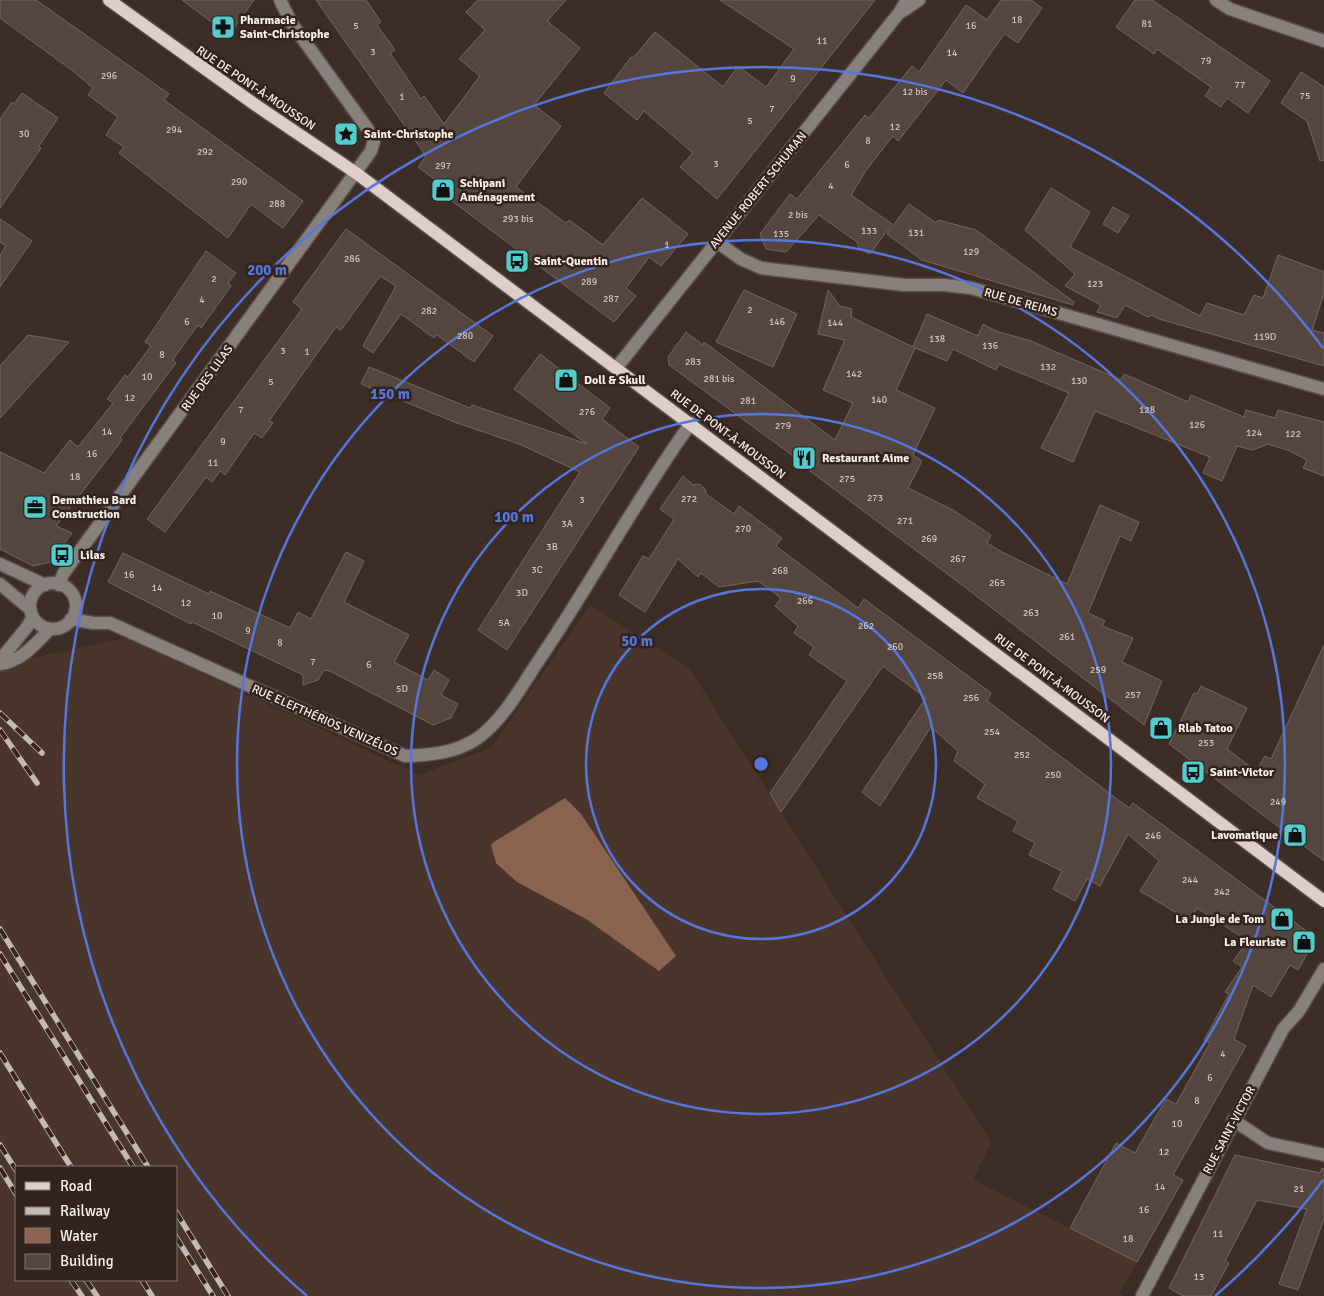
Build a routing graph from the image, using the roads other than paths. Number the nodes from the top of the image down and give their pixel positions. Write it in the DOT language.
graph roads {
  1 [pos="108,0"];
  2 [pos="280,0"];
  3 [pos="907,0"];
  4 [pos="919,0"];
  5 [pos="1216,0"];
  6 [pos="899,13"];
  7 [pos="1324,41"];
  8 [pos="356,173"];
  9 [pos="717,242"];
  10 [pos="617,367"];
  11 [pos="1324,389"];
  12 [pos="691,424"];
  13 [pos="0,564"];
  14 [pos="0,584"];
  15 [pos="45,585"];
  16 [pos="59,585"];
  17 [pos="31,613"];
  18 [pos="71,619"];
  19 [pos="50,629"];
  20 [pos="0,660"];
  21 [pos="0,664"];
  22 [pos="1324,901"];
  23 [pos="1324,969"];
  24 [pos="1233,1120"];
  25 [pos="1324,1155"];
  26 [pos="1142,1296"];
  1 -- 8 [label="main road, RUE DE PONT-À-MOUSSON"];
  2 -- 8 [label="street, RUE DES LILAS"];
  3 -- 6 [label="street, AVENUE ROBERT SCHUMAN"];
  4 -- 6 [label="street, AVENUE ROBERT SCHUMAN"];
  5 -- 7 [label="street"];
  6 -- 9 [label="street, AVENUE ROBERT SCHUMAN"];
  8 -- 10 [label="main road, RUE DE PONT-À-MOUSSON"];
  8 -- 16 [label="street, RUE DES LILAS"];
  9 -- 10 [label="street, AVENUE ROBERT SCHUMAN"];
  9 -- 11 [label="street, RUE DE REIMS"];
  10 -- 12 [label="main road, RUE DE PONT-À-MOUSSON"];
  12 -- 18 [label="street, RUE ELEFTHÉRIOS VENIZÉLOS"];
  12 -- 22 [label="main road, RUE DE PONT-À-MOUSSON"];
  13 -- 15 [label="street"];
  14 -- 17 [label="street"];
  15 -- 16 [label="street"];
  15 -- 17 [label="street"];
  16 -- 18 [label="street"];
  17 -- 19 [label="street"];
  17 -- 20 [label="street"];
  18 -- 19 [label="street"];
  19 -- 21 [label="street"];
  23 -- 24 [label="street, RUE SAINT-VICTOR"];
  24 -- 25 [label="street"];
  24 -- 26 [label="street, RUE SAINT-VICTOR"];
}
